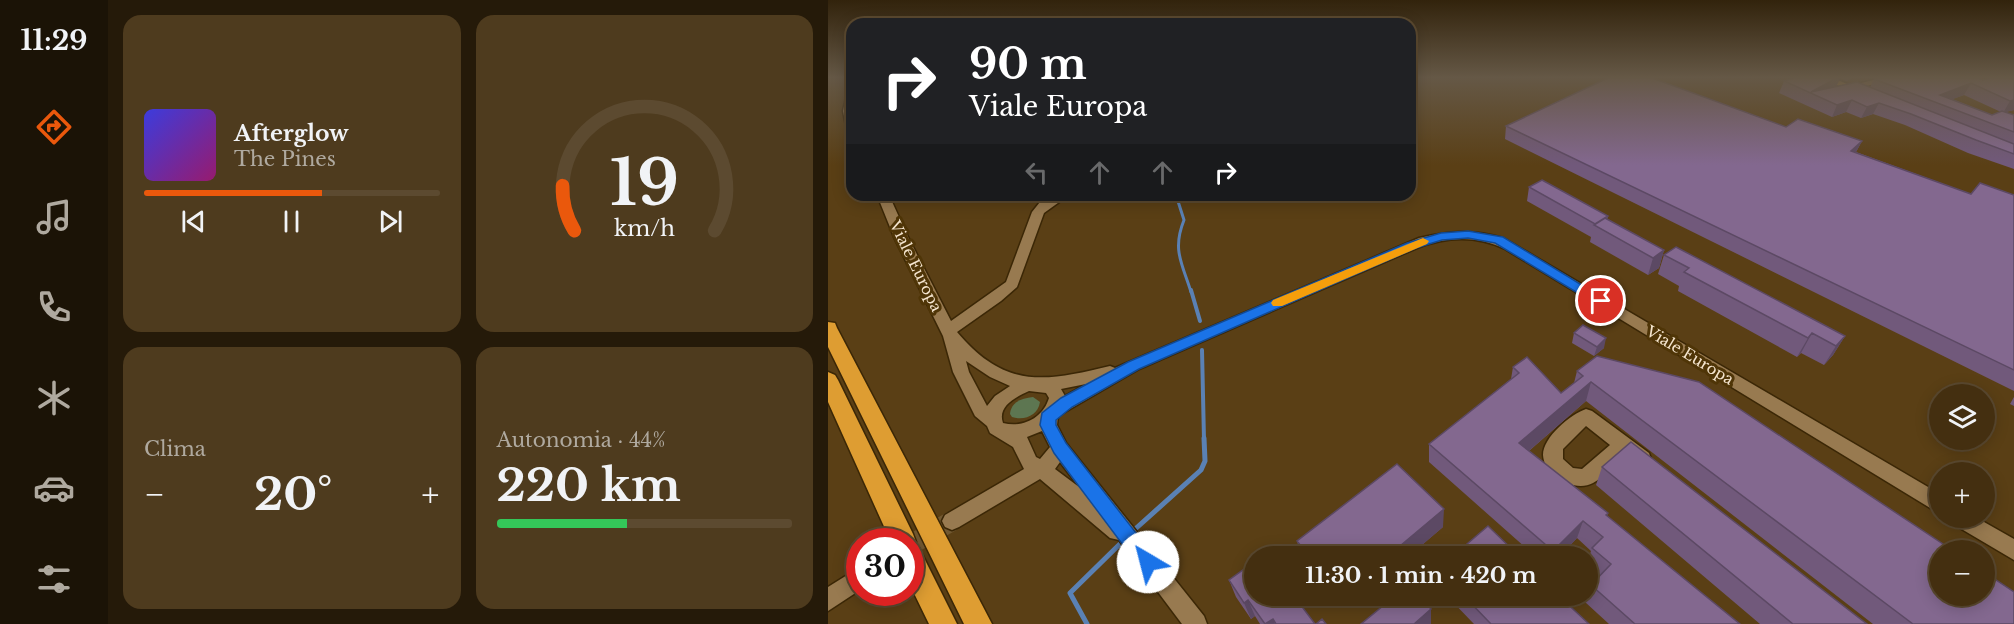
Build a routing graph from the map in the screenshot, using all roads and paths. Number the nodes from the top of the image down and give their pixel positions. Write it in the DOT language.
graph roads {
  1 [pos="886,201"];
  2 [pos="1052,201"];
  3 [pos="828,328"];
  4 [pos="950,333"];
  5 [pos="1133,365"];
  6 [pos="828,380"];
  7 [pos="1037,386"];
  8 [pos="1051,414"];
  9 [pos="998,427"];
  10 [pos="1623,445"];
  11 [pos="1060,448"];
  12 [pos="1040,469"];
  13 [pos="1660,474"];
  14 [pos="1929,498"];
  15 [pos="952,521"];
  16 [pos="897,528"];
  17 [pos="1977,528"];
  18 [pos="1137,548"];
  19 [pos="2014,550"];
  20 [pos="924,585"];
  21 [pos="846,587"];
  22 [pos="828,600"];
  23 [pos="943,624"];
  24 [pos="978,624"];
  25 [pos="1197,624"];
  1 -- 4 [label="street, Viale Europa"];
  2 -- 4 [label="street"];
  3 -- 24 [label="highway"];
  4 -- 7 [label="street, Viale Europa"];
  4 -- 9 [label="street, Viale Europa"];
  5 -- 7 [label="street, Viale Europa"];
  5 -- 8 [label="street, Viale Europa"];
  5 -- 14 [label="street, Viale Europa"];
  6 -- 16 [label="highway"];
  7 -- 8 [label="street"];
  7 -- 9 [label="street"];
  8 -- 9 [label="street, Viale Europa"];
  8 -- 11 [label="street"];
  9 -- 12 [label="street, Viale Europa"];
  10 -- 13 [label="street"];
  11 -- 12 [label="street"];
  11 -- 18 [label="street"];
  12 -- 15 [label="street"];
  12 -- 18 [label="street, Viale Europa"];
  17 -- 19 [label="street"];
  18 -- 25 [label="street"];
  20 -- 23 [label="highway"];
  21 -- 22 [label="street"];
}
